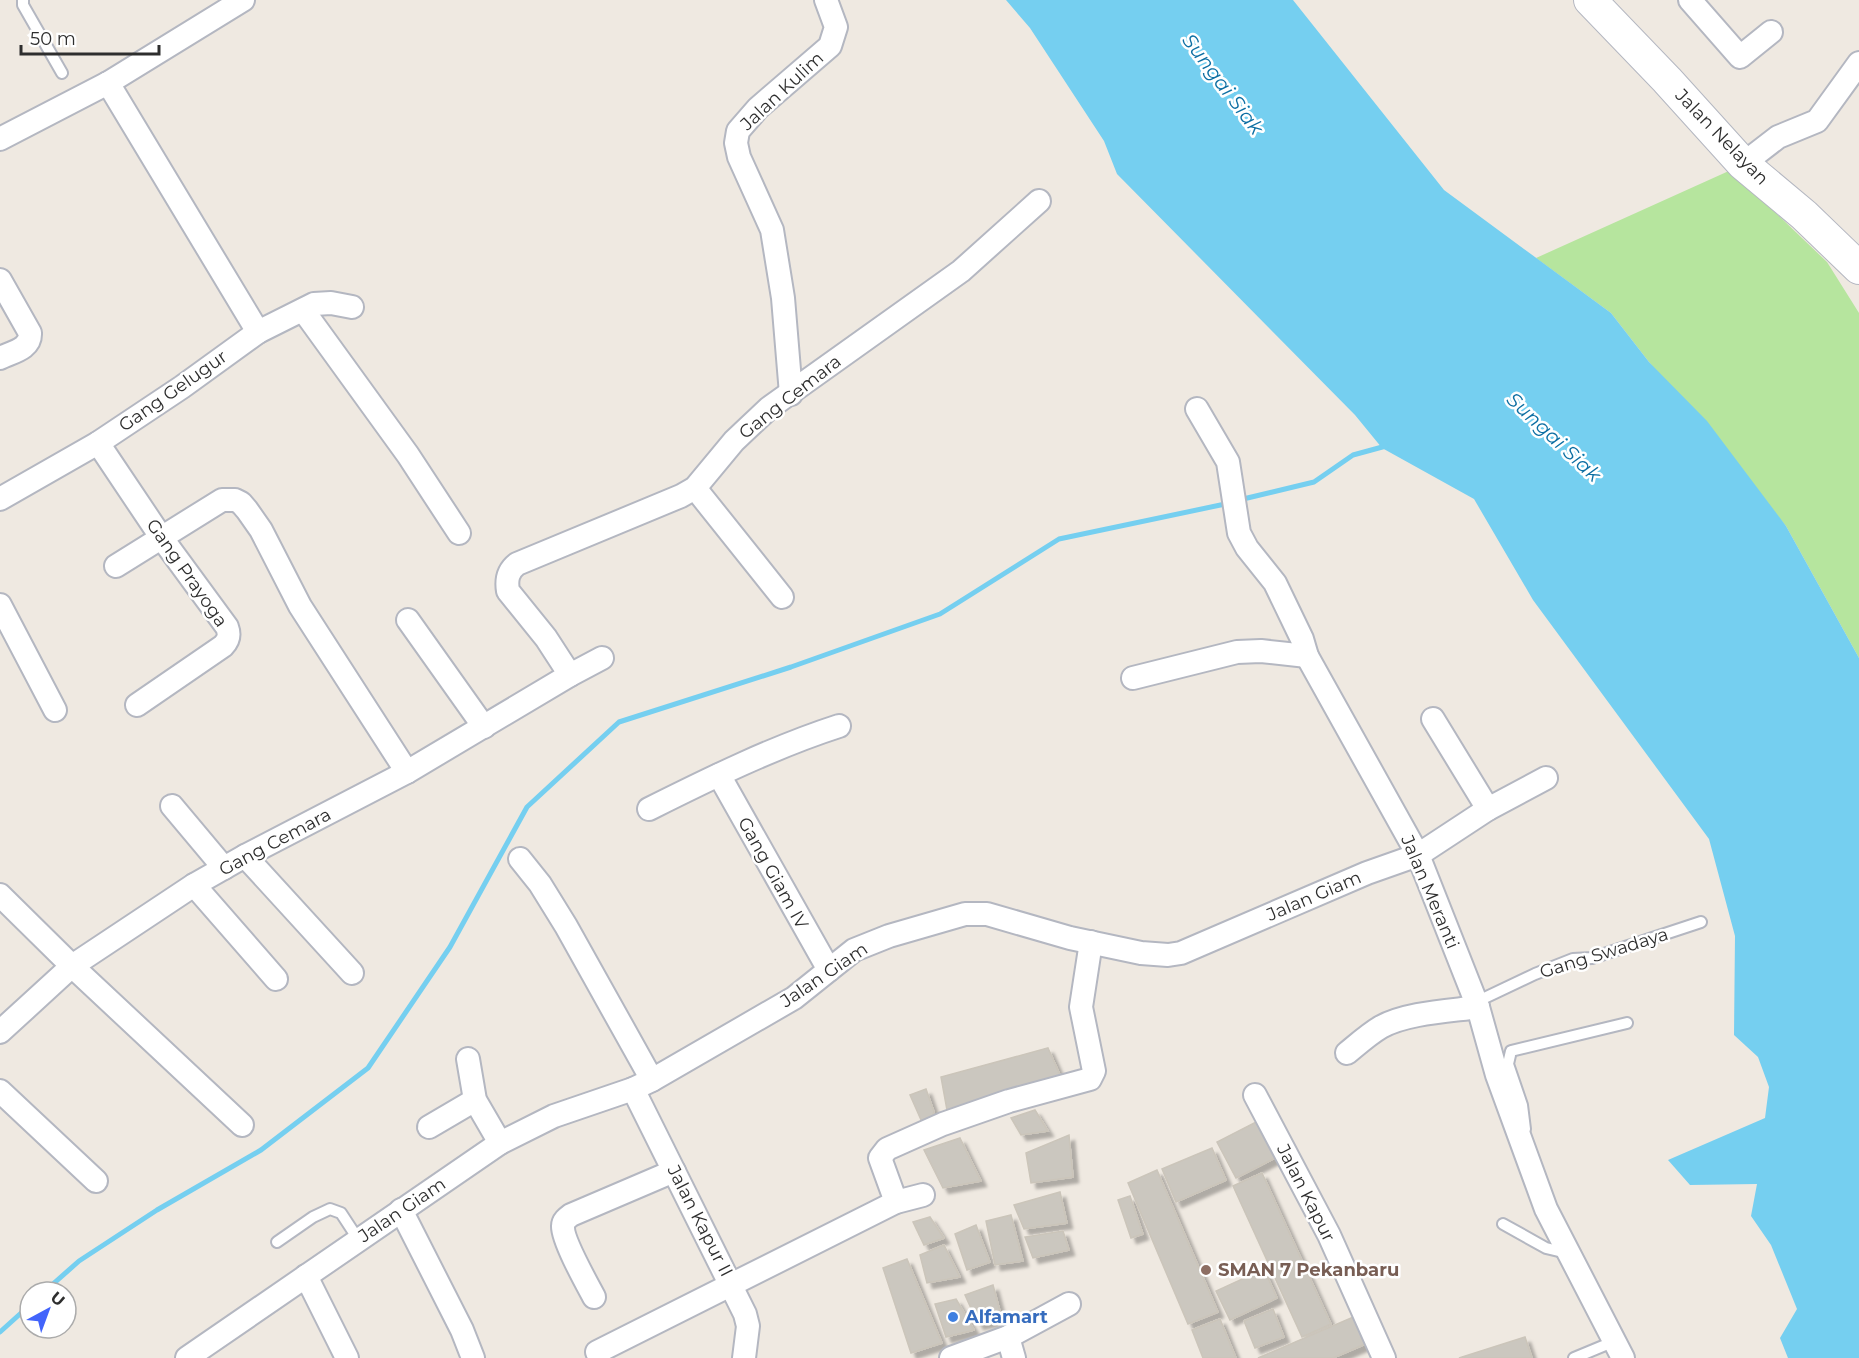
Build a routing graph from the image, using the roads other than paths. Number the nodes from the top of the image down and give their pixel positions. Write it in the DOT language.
graph roads {
  1 [pos="23,0"];
  2 [pos="243,0"];
  3 [pos="825,0"];
  4 [pos="1590,0"];
  5 [pos="1690,0"];
  6 [pos="1771,32"];
  7 [pos="1859,63"];
  8 [pos="62,73"];
  9 [pos="108,83"];
  10 [pos="0,139"];
  11 [pos="1743,164"];
  12 [pos="1039,201"];
  13 [pos="1859,268"];
  14 [pos="0,280"];
  15 [pos="352,307"];
  16 [pos="303,310"];
  17 [pos="258,332"];
  18 [pos="0,358"];
  19 [pos="791,394"];
  20 [pos="1197,409"];
  21 [pos="98,443"];
  22 [pos="695,488"];
  23 [pos="0,499"];
  24 [pos="459,533"];
  25 [pos="161,537"];
  26 [pos="116,566"];
  27 [pos="782,597"];
  28 [pos="0,605"];
  29 [pos="408,620"];
  30 [pos="1307,656"];
  31 [pos="602,658"];
  32 [pos="570,675"];
  33 [pos="1132,678"];
  34 [pos="136,705"];
  35 [pos="55,710"];
  36 [pos="1433,719"];
  37 [pos="839,726"];
  38 [pos="484,727"];
  39 [pos="407,772"];
  40 [pos="719,775"];
  41 [pos="1546,778"];
  42 [pos="171,806"];
  43 [pos="649,809"];
  44 [pos="1488,809"];
  45 [pos="1418,855"];
  46 [pos="245,856"];
  47 [pos="519,860"];
  48 [pos="224,868"];
  49 [pos="195,885"];
  50 [pos="0,895"];
  51 [pos="1701,922"];
  52 [pos="1091,942"];
  53 [pos="72,966"];
  54 [pos="829,970"];
  55 [pos="352,973"];
  56 [pos="276,979"];
  57 [pos="1477,1004"];
  58 [pos="1627,1023"];
  59 [pos="0,1032"];
  60 [pos="1347,1053"];
  61 [pos="468,1059"];
  62 [pos="642,1084"];
  63 [pos="0,1091"];
  64 [pos="1255,1095"];
  65 [pos="475,1100"];
  66 [pos="242,1125"];
  67 [pos="429,1127"];
  68 [pos="500,1143"];
  69 [pos="1522,1148"];
  70 [pos="674,1171"];
  71 [pos="96,1181"];
  72 [pos="923,1195"];
  73 [pos="896,1202"];
  74 [pos="401,1210"];
  75 [pos="1503,1224"];
  76 [pos="358,1239"];
  77 [pos="277,1242"];
  78 [pos="1568,1253"];
  79 [pos="306,1276"];
  80 [pos="731,1284"];
  81 [pos="594,1297"];
  82 [pos="1068,1304"];
  83 [pos="1011,1347"];
  84 [pos="1619,1349"];
  85 [pos="597,1352"];
  86 [pos="187,1358"];
  87 [pos="347,1358"];
  88 [pos="473,1358"];
  89 [pos="744,1358"];
  90 [pos="951,1358"];
  91 [pos="1384,1358"];
  92 [pos="1574,1358"];
  1 -- 8 [label="lane"];
  2 -- 9 [label="street"];
  3 -- 19 [label="street, Jalan Kulim"];
  4 -- 11 [label="main road, Jalan Nelayan"];
  5 -- 6 [label="street"];
  7 -- 11 [label="street"];
  9 -- 10 [label="street"];
  9 -- 17 [label="street"];
  11 -- 13 [label="main road, Jalan Nelayan"];
  12 -- 19 [label="street, Gang Cemara"];
  14 -- 18 [label="street"];
  15 -- 16 [label="street, Gang Gelugur"];
  16 -- 17 [label="street, Gang Gelugur"];
  16 -- 24 [label="street"];
  17 -- 21 [label="street, Gang Gelugur"];
  19 -- 22 [label="street, Gang Cemara"];
  20 -- 30 [label="street, Jalan Meranti"];
  21 -- 23 [label="street, Gang Gelugur"];
  21 -- 25 [label="street, Gang Prayoga"];
  22 -- 27 [label="street"];
  22 -- 32 [label="street, Gang Cemara"];
  25 -- 26 [label="street"];
  25 -- 34 [label="street, Gang Prayoga"];
  25 -- 39 [label="street"];
  28 -- 35 [label="street"];
  29 -- 38 [label="street"];
  30 -- 33 [label="street"];
  30 -- 45 [label="street, Jalan Meranti"];
  31 -- 32 [label="street, Gang Cemara"];
  32 -- 38 [label="street, Gang Cemara"];
  36 -- 44 [label="street"];
  37 -- 40 [label="street"];
  38 -- 39 [label="street, Gang Cemara"];
  39 -- 46 [label="street, Gang Cemara"];
  40 -- 43 [label="street"];
  40 -- 54 [label="street, Gang Giam IV"];
  41 -- 44 [label="street, Jalan Giam"];
  42 -- 48 [label="street"];
  44 -- 45 [label="street, Jalan Giam"];
  45 -- 52 [label="street, Jalan Giam"];
  45 -- 57 [label="street, Jalan Meranti"];
  46 -- 48 [label="street, Gang Cemara"];
  46 -- 55 [label="street"];
  47 -- 62 [label="street, Jalan Kapur II"];
  48 -- 49 [label="street, Gang Cemara"];
  49 -- 53 [label="street, Gang Cemara"];
  49 -- 56 [label="street"];
  50 -- 53 [label="street"];
  51 -- 57 [label="lane, Gang Swadaya"];
  52 -- 54 [label="street, Jalan Giam"];
  52 -- 73 [label="street"];
  53 -- 59 [label="street, Gang Cemara"];
  53 -- 66 [label="street"];
  54 -- 62 [label="street, Jalan Giam"];
  57 -- 60 [label="street"];
  57 -- 69 [label="street, Jalan Meranti"];
  58 -- 69 [label="lane"];
  61 -- 65 [label="street"];
  62 -- 68 [label="street, Jalan Giam"];
  62 -- 70 [label="street, Jalan Kapur II"];
  63 -- 71 [label="street"];
  64 -- 91 [label="street, Jalan Kapur"];
  65 -- 67 [label="street"];
  65 -- 68 [label="street"];
  68 -- 74 [label="street, Jalan Giam"];
  69 -- 78 [label="street, Jalan Meranti"];
  70 -- 80 [label="street, Jalan Kapur II"];
  70 -- 81 [label="street"];
  72 -- 73 [label="street"];
  73 -- 80 [label="street"];
  74 -- 76 [label="street, Jalan Giam"];
  74 -- 88 [label="street"];
  75 -- 78 [label="lane"];
  76 -- 77 [label="lane"];
  76 -- 79 [label="street, Jalan Giam"];
  78 -- 84 [label="street, Jalan Meranti"];
  79 -- 86 [label="street, Jalan Giam"];
  79 -- 87 [label="street"];
  80 -- 85 [label="street"];
  80 -- 89 [label="street, Jalan Kapur II"];
  82 -- 83 [label="street"];
  83 -- 90 [label="street"];
  84 -- 92 [label="lane"];
}
